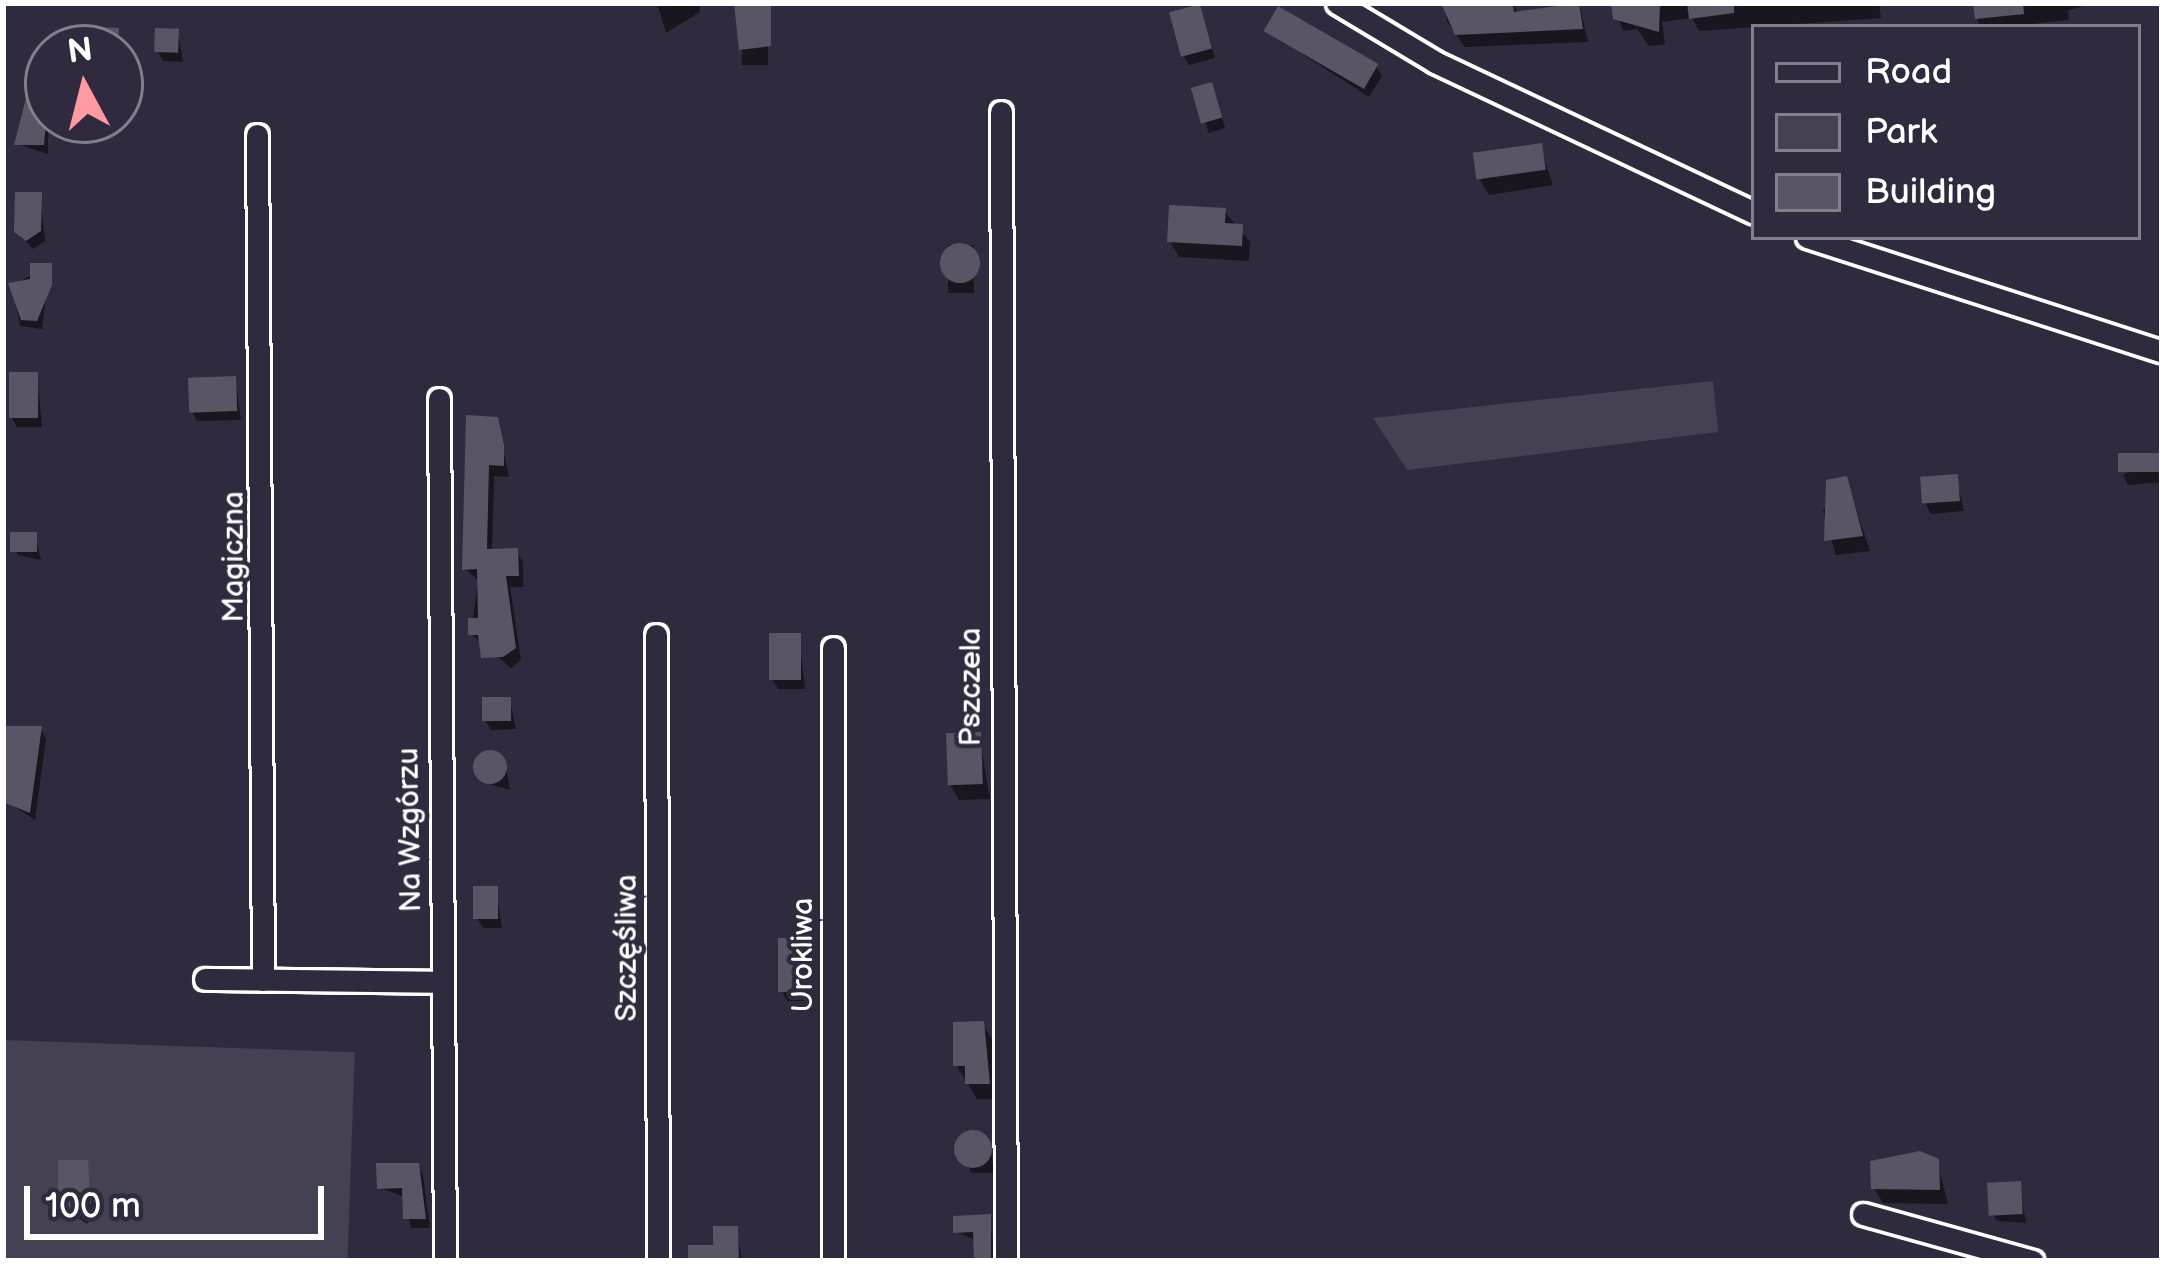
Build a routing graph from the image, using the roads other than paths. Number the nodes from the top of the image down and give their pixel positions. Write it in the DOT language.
graph roads {
  1 [pos="1337,3"];
  2 [pos="1001,112"];
  3 [pos="257,135"];
  4 [pos="1751,212"];
  5 [pos="1816,240"];
  6 [pos="2162,352"];
  7 [pos="439,399"];
  8 [pos="656,635"];
  9 [pos="833,648"];
  10 [pos="205,979"];
  11 [pos="263,980"];
  12 [pos="443,982"];
  13 [pos="1863,1214"];
  14 [pos="445,1261"];
  15 [pos="658,1261"];
  16 [pos="833,1261"];
  17 [pos="1006,1261"];
  18 [pos="2033,1261"];
  1 -- 4 [label="street"];
  2 -- 17 [label="street, Pszczela"];
  3 -- 11 [label="street, Magiczna"];
  5 -- 6 [label="street"];
  7 -- 12 [label="street, Na Wzgórzu"];
  8 -- 15 [label="street, Szczęśliwa"];
  9 -- 16 [label="street, Urokliwa"];
  10 -- 11 [label="street"];
  11 -- 12 [label="street"];
  12 -- 14 [label="street, Na Wzgórzu"];
  13 -- 18 [label="street"];
}
